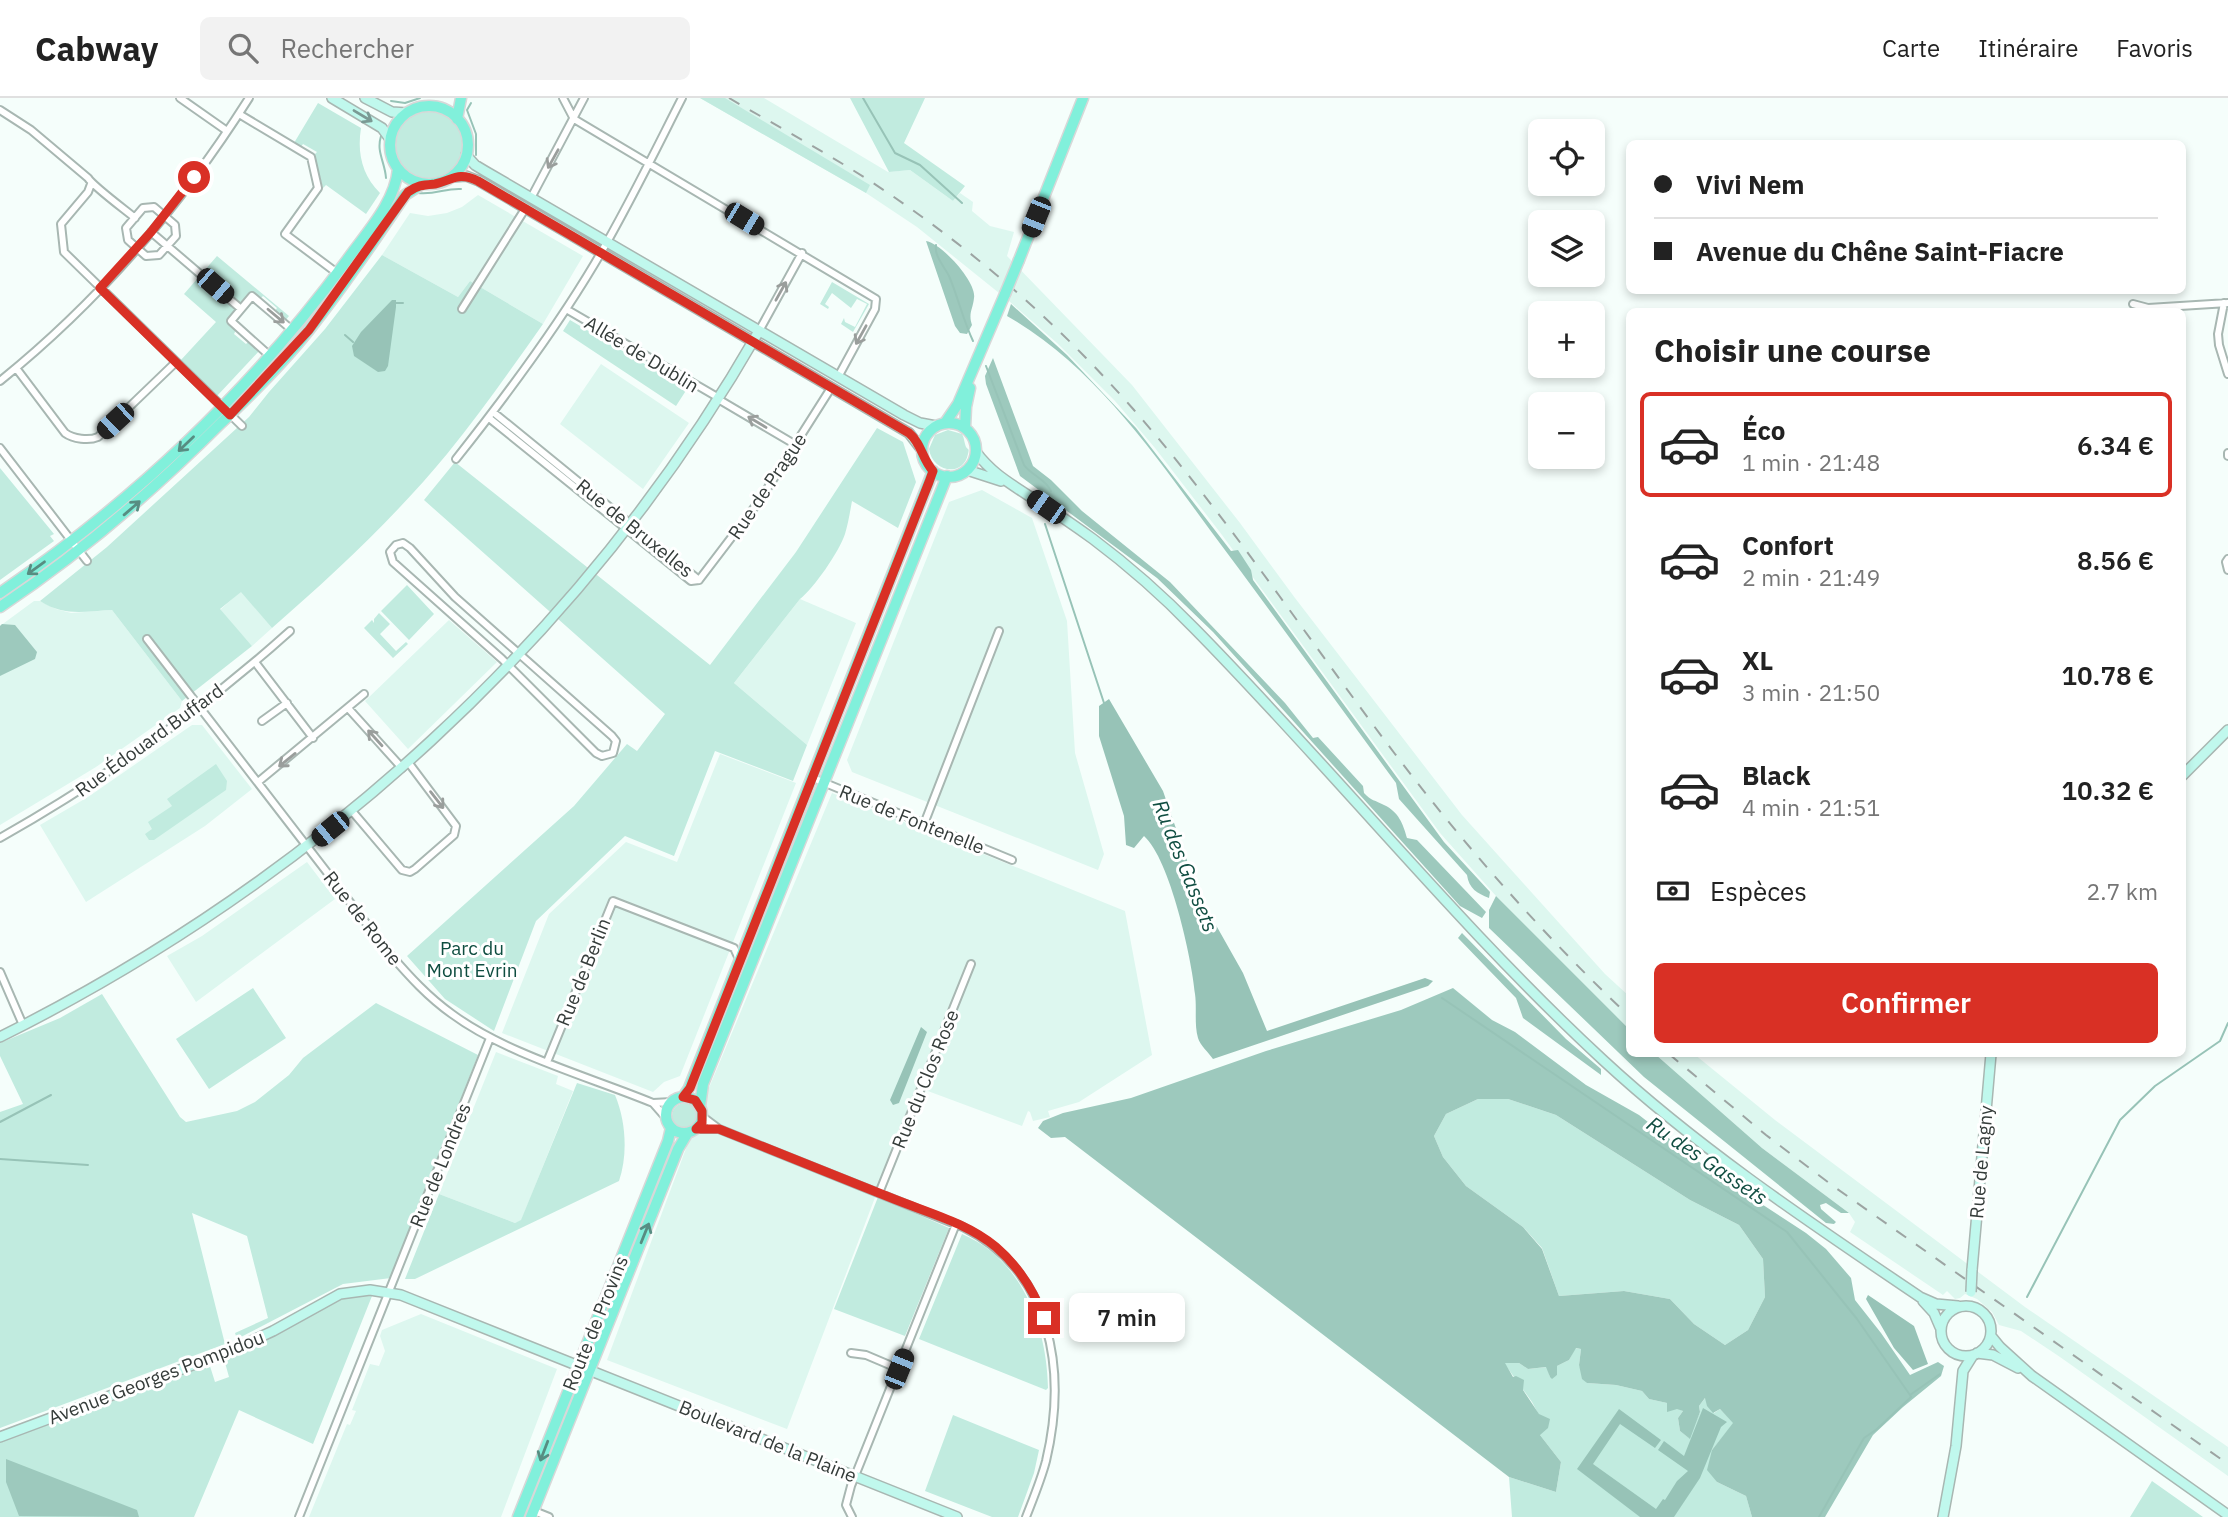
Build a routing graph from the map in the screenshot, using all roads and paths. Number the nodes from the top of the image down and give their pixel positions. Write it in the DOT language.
graph roads {
  1 [pos="180,98"];
  2 [pos="249,98"];
  3 [pos="332,98"];
  4 [pos="365,98"];
  5 [pos="448,98"];
  6 [pos="461,98"];
  7 [pos="563,98"];
  8 [pos="584,98"];
  9 [pos="682,98"];
  10 [pos="1083,98"];
  11 [pos="433,106"];
  12 [pos="0,110"];
  13 [pos="407,113"];
  14 [pos="239,114"];
  15 [pos="457,119"];
  16 [pos="574,119"];
  17 [pos="228,131"];
  18 [pos="390,139"];
  19 [pos="466,155"];
  20 [pos="650,164"];
  21 [pos="398,169"];
  22 [pos="452,177"];
  23 [pos="91,184"];
  24 [pos="422,184"];
  25 [pos="531,198"];
  26 [pos="525,209"];
  27 [pos="164,216"];
  28 [pos="135,218"];
  29 [pos="151,232"];
  30 [pos="167,246"];
  31 [pos="137,248"];
  32 [pos="603,248"];
  33 [pos="802,253"];
  34 [pos="337,273"];
  35 [pos="100,288"];
  36 [pos="2226,303"];
  37 [pos="2133,304"];
  38 [pos="241,309"];
  39 [pos="461,309"];
  40 [pos="566,309"];
  41 [pos="292,330"];
  42 [pos="756,337"];
  43 [pos="270,356"];
  44 [pos="176,362"];
  45 [pos="975,367"];
  46 [pos="16,368"];
  47 [pos="840,373"];
  48 [pos="2228,374"];
  49 [pos="0,381"];
  50 [pos="831,388"];
  51 [pos="718,399"];
  52 [pos="226,411"];
  53 [pos="491,415"];
  54 [pos="941,424"];
  55 [pos="242,426"];
  56 [pos="965,428"];
  57 [pos="796,445"];
  58 [pos="0,448"];
  59 [pos="922,450"];
  60 [pos="976,452"];
  61 [pos="456,459"];
  62 [pos="967,470"];
  63 [pos="933,471"];
  64 [pos="947,476"];
  65 [pos="1009,484"];
  66 [pos="629,526"];
  67 [pos="76,546"];
  68 [pos="87,561"];
  69 [pos="699,580"];
  70 [pos="0,593"];
  71 [pos="0,607"];
  72 [pos="290,631"];
  73 [pos="999,631"];
  74 [pos="147,639"];
  75 [pos="520,654"];
  76 [pos="256,662"];
  77 [pos="509,666"];
  78 [pos="364,694"];
  79 [pos="287,703"];
  80 [pos="199,707"];
  81 [pos="348,708"];
  82 [pos="262,721"];
  83 [pos="2228,730"];
  84 [pos="313,738"];
  85 [pos="405,765"];
  86 [pos="2186,772"];
  87 [pos="813,778"];
  88 [pos="258,782"];
  89 [pos="823,784"];
  90 [pos="352,811"];
  91 [pos="924,824"];
  92 [pos="0,838"];
  93 [pos="308,847"];
  94 [pos="1012,860"];
  95 [pos="749,939"];
  96 [pos="734,948"];
  97 [pos="740,962"];
  98 [pos="971,964"];
  99 [pos="0,972"];
  100 [pos="23,1025"];
  101 [pos="0,1037"];
  102 [pos="491,1038"];
  103 [pos="1990,1057"];
  104 [pos="547,1062"];
  105 [pos="683,1097"];
  106 [pos="672,1102"];
  107 [pos="653,1103"];
  108 [pos="700,1106"];
  109 [pos="703,1117"];
  110 [pos="669,1124"];
  111 [pos="719,1129"];
  112 [pos="691,1131"];
  113 [pos="879,1193"];
  114 [pos="956,1224"];
  115 [pos="389,1292"];
  116 [pos="1970,1292"];
  117 [pos="1920,1297"];
  118 [pos="1959,1306"];
  119 [pos="1977,1307"];
  120 [pos="1940,1328"];
  121 [pos="1991,1336"];
  122 [pos="851,1353"];
  123 [pos="1955,1354"];
  124 [pos="1975,1354"];
  125 [pos="584,1368"];
  126 [pos="899,1369"];
  127 [pos="1963,1371"];
  128 [pos="2032,1376"];
  129 [pos="0,1437"];
  130 [pos="855,1477"];
  131 [pos="533,1514"];
  132 [pos="2228,1515"];
  133 [pos="299,1517"];
  134 [pos="518,1517"];
  135 [pos="549,1517"];
  136 [pos="852,1517"];
  137 [pos="957,1517"];
  138 [pos="1026,1517"];
  139 [pos="1943,1517"];
  1 -- 17 [label="street"];
  2 -- 14 [label="street"];
  3 -- 18 [label="main road, one-way"];
  4 -- 13 [label="main road"];
  5 -- 11 [label="main road"];
  6 -- 15 [label="main road"];
  7 -- 16 [label="street"];
  8 -- 16 [label="street"];
  9 -- 20 [label="street"];
  10 -- 45 [label="main road, bridge"];
  11 -- 13 [label="main road"];
  11 -- 15 [label="main road"];
  12 -- 23 [label="street"];
  13 -- 18 [label="main road"];
  14 -- 17 [label="street"];
  14 -- 34 [label="street"];
  15 -- 19 [label="main road"];
  16 -- 20 [label="street"];
  16 -- 25 [label="street, one-way"];
  17 -- 27 [label="street"];
  18 -- 21 [label="main road"];
  19 -- 22 [label="main road"];
  19 -- 25 [label="main road"];
  20 -- 32 [label="street"];
  20 -- 33 [label="street"];
  21 -- 24 [label="main road"];
  21 -- 34 [label="main road"];
  22 -- 24 [label="main road"];
  22 -- 26 [label="main road"];
  23 -- 28 [label="street"];
  23 -- 35 [label="street"];
  24 -- 52 [label="main road"];
  25 -- 32 [label="main road"];
  26 -- 32 [label="main road"];
  26 -- 39 [label="street"];
  27 -- 28 [label="street"];
  27 -- 29 [label="street"];
  27 -- 30 [label="street"];
  28 -- 31 [label="street"];
  29 -- 30 [label="street"];
  29 -- 31 [label="street"];
  30 -- 31 [label="street"];
  30 -- 38 [label="street"];
  31 -- 35 [label="street"];
  32 -- 40 [label="street"];
  32 -- 42 [label="main road"];
  32 -- 42 [label="main road"];
  42 -- 33 [label="street, one-way"];
  33 -- 47 [label="street, one-way"];
  34 -- 41 [label="main road"];
  35 -- 44 [label="street"];
  35 -- 46 [label="street"];
  36 -- 37 [label="street"];
  36 -- 48 [label="street"];
  38 -- 41 [label="street, one-way"];
  38 -- 43 [label="street"];
  40 -- 51 [label="street, Allée de Dublin"];
  40 -- 53 [label="street"];
  41 -- 43 [label="main road"];
  42 -- 47 [label="main road"];
  42 -- 50 [label="main road"];
  42 -- 51 [label="main road"];
  43 -- 52 [label="main road"];
  44 -- 46 [label="street"];
  44 -- 52 [label="street"];
  45 -- 54 [label="main road"];
  45 -- 56 [label="main road"];
  46 -- 49 [label="street"];
  47 -- 54 [label="main road"];
  50 -- 57 [label="street, Rue de Prague"];
  50 -- 59 [label="main road"];
  57 -- 51 [label="street, Allée de Dublin, one-way"];
  51 -- 66 [label="main road"];
  52 -- 55 [label="street"];
  52 -- 67 [label="main road"];
  53 -- 61 [label="street"];
  53 -- 66 [label="street, Rue de Bruxelles"];
  54 -- 56 [label="main road"];
  54 -- 59 [label="main road"];
  56 -- 60 [label="main road"];
  57 -- 69 [label="street, Rue de Prague"];
  58 -- 67 [label="street"];
  59 -- 63 [label="main road"];
  60 -- 62 [label="main road"];
  60 -- 65 [label="main road"];
  62 -- 64 [label="main road"];
  62 -- 65 [label="main road"];
  63 -- 64 [label="main road"];
  63 -- 87 [label="main road"];
  64 -- 89 [label="main road"];
  65 -- 117 [label="main road"];
  66 -- 69 [label="street, Rue de Bruxelles"];
  66 -- 75 [label="main road"];
  67 -- 68 [label="street"];
  67 -- 70 [label="main road, one-way"];
  67 -- 71 [label="main road"];
  72 -- 76 [label="street, Rue Édouard Buffard"];
  73 -- 91 [label="street"];
  74 -- 80 [label="street, Rue de Rome"];
  75 -- 77 [label="main road"];
  75 -- 77 [label="street"];
  75 -- 77 [label="street"];
  76 -- 79 [label="street"];
  76 -- 80 [label="street, Rue Édouard Buffard"];
  77 -- 85 [label="main road"];
  78 -- 81 [label="street"];
  79 -- 82 [label="street"];
  79 -- 84 [label="street"];
  80 -- 88 [label="street, Rue de Rome"];
  80 -- 92 [label="street, Rue Édouard Buffard"];
  81 -- 84 [label="street"];
  85 -- 81 [label="street, one-way"];
  83 -- 86 [label="main road"];
  84 -- 88 [label="street, one-way"];
  85 -- 90 [label="main road"];
  85 -- 90 [label="street, one-way"];
  87 -- 89 [label="street, Rue de Fontenelle"];
  87 -- 95 [label="main road"];
  88 -- 93 [label="street, Rue de Rome"];
  89 -- 91 [label="street, Rue de Fontenelle"];
  89 -- 108 [label="main road"];
  90 -- 93 [label="main road"];
  91 -- 94 [label="street, Rue de Fontenelle"];
  93 -- 100 [label="main road"];
  93 -- 102 [label="street, Rue de Rome"];
  95 -- 96 [label="street"];
  95 -- 97 [label="main road"];
  96 -- 97 [label="street"];
  96 -- 104 [label="street, Rue de Berlin"];
  97 -- 105 [label="main road"];
  98 -- 113 [label="street, Rue du Clos Rose"];
  99 -- 100 [label="street"];
  100 -- 101 [label="main road"];
  102 -- 104 [label="street, Rue de Rome"];
  102 -- 115 [label="street, Rue de Londres"];
  103 -- 116 [label="main road, Rue de Lagny, bridge"];
  104 -- 107 [label="street, Rue de Rome"];
  105 -- 106 [label="main road"];
  105 -- 108 [label="main road"];
  106 -- 107 [label="street"];
  106 -- 110 [label="main road"];
  107 -- 110 [label="street"];
  108 -- 109 [label="main road"];
  109 -- 111 [label="street"];
  109 -- 112 [label="main road"];
  110 -- 112 [label="main road"];
  110 -- 125 [label="main road, Route de Provins"];
  111 -- 112 [label="street"];
  111 -- 113 [label="street"];
  125 -- 112 [label="main road, Route de Provins, one-way"];
  113 -- 114 [label="street"];
  114 -- 126 [label="street"];
  114 -- 138 [label="street"];
  115 -- 125 [label="main road, Boulevard de la Plaine"];
  115 -- 129 [label="main road, Avenue Georges Pompidou"];
  115 -- 133 [label="street, Rue de Londres"];
  116 -- 118 [label="main road"];
  116 -- 119 [label="main road"];
  117 -- 118 [label="main road"];
  117 -- 120 [label="main road"];
  118 -- 119 [label="main road"];
  118 -- 120 [label="main road"];
  119 -- 121 [label="main road"];
  120 -- 123 [label="main road"];
  121 -- 124 [label="main road"];
  121 -- 128 [label="main road"];
  122 -- 126 [label="street"];
  123 -- 124 [label="main road"];
  123 -- 127 [label="main road"];
  124 -- 127 [label="main road"];
  124 -- 128 [label="main road"];
  125 -- 130 [label="main road, Boulevard de la Plaine"];
  125 -- 131 [label="main road, Route de Provins"];
  125 -- 134 [label="main road, Route de Provins, one-way"];
  126 -- 130 [label="street"];
  127 -- 139 [label="main road"];
  128 -- 132 [label="main road"];
  130 -- 136 [label="street"];
  130 -- 137 [label="main road, Boulevard de la Plaine"];
  131 -- 135 [label="street"];
}
